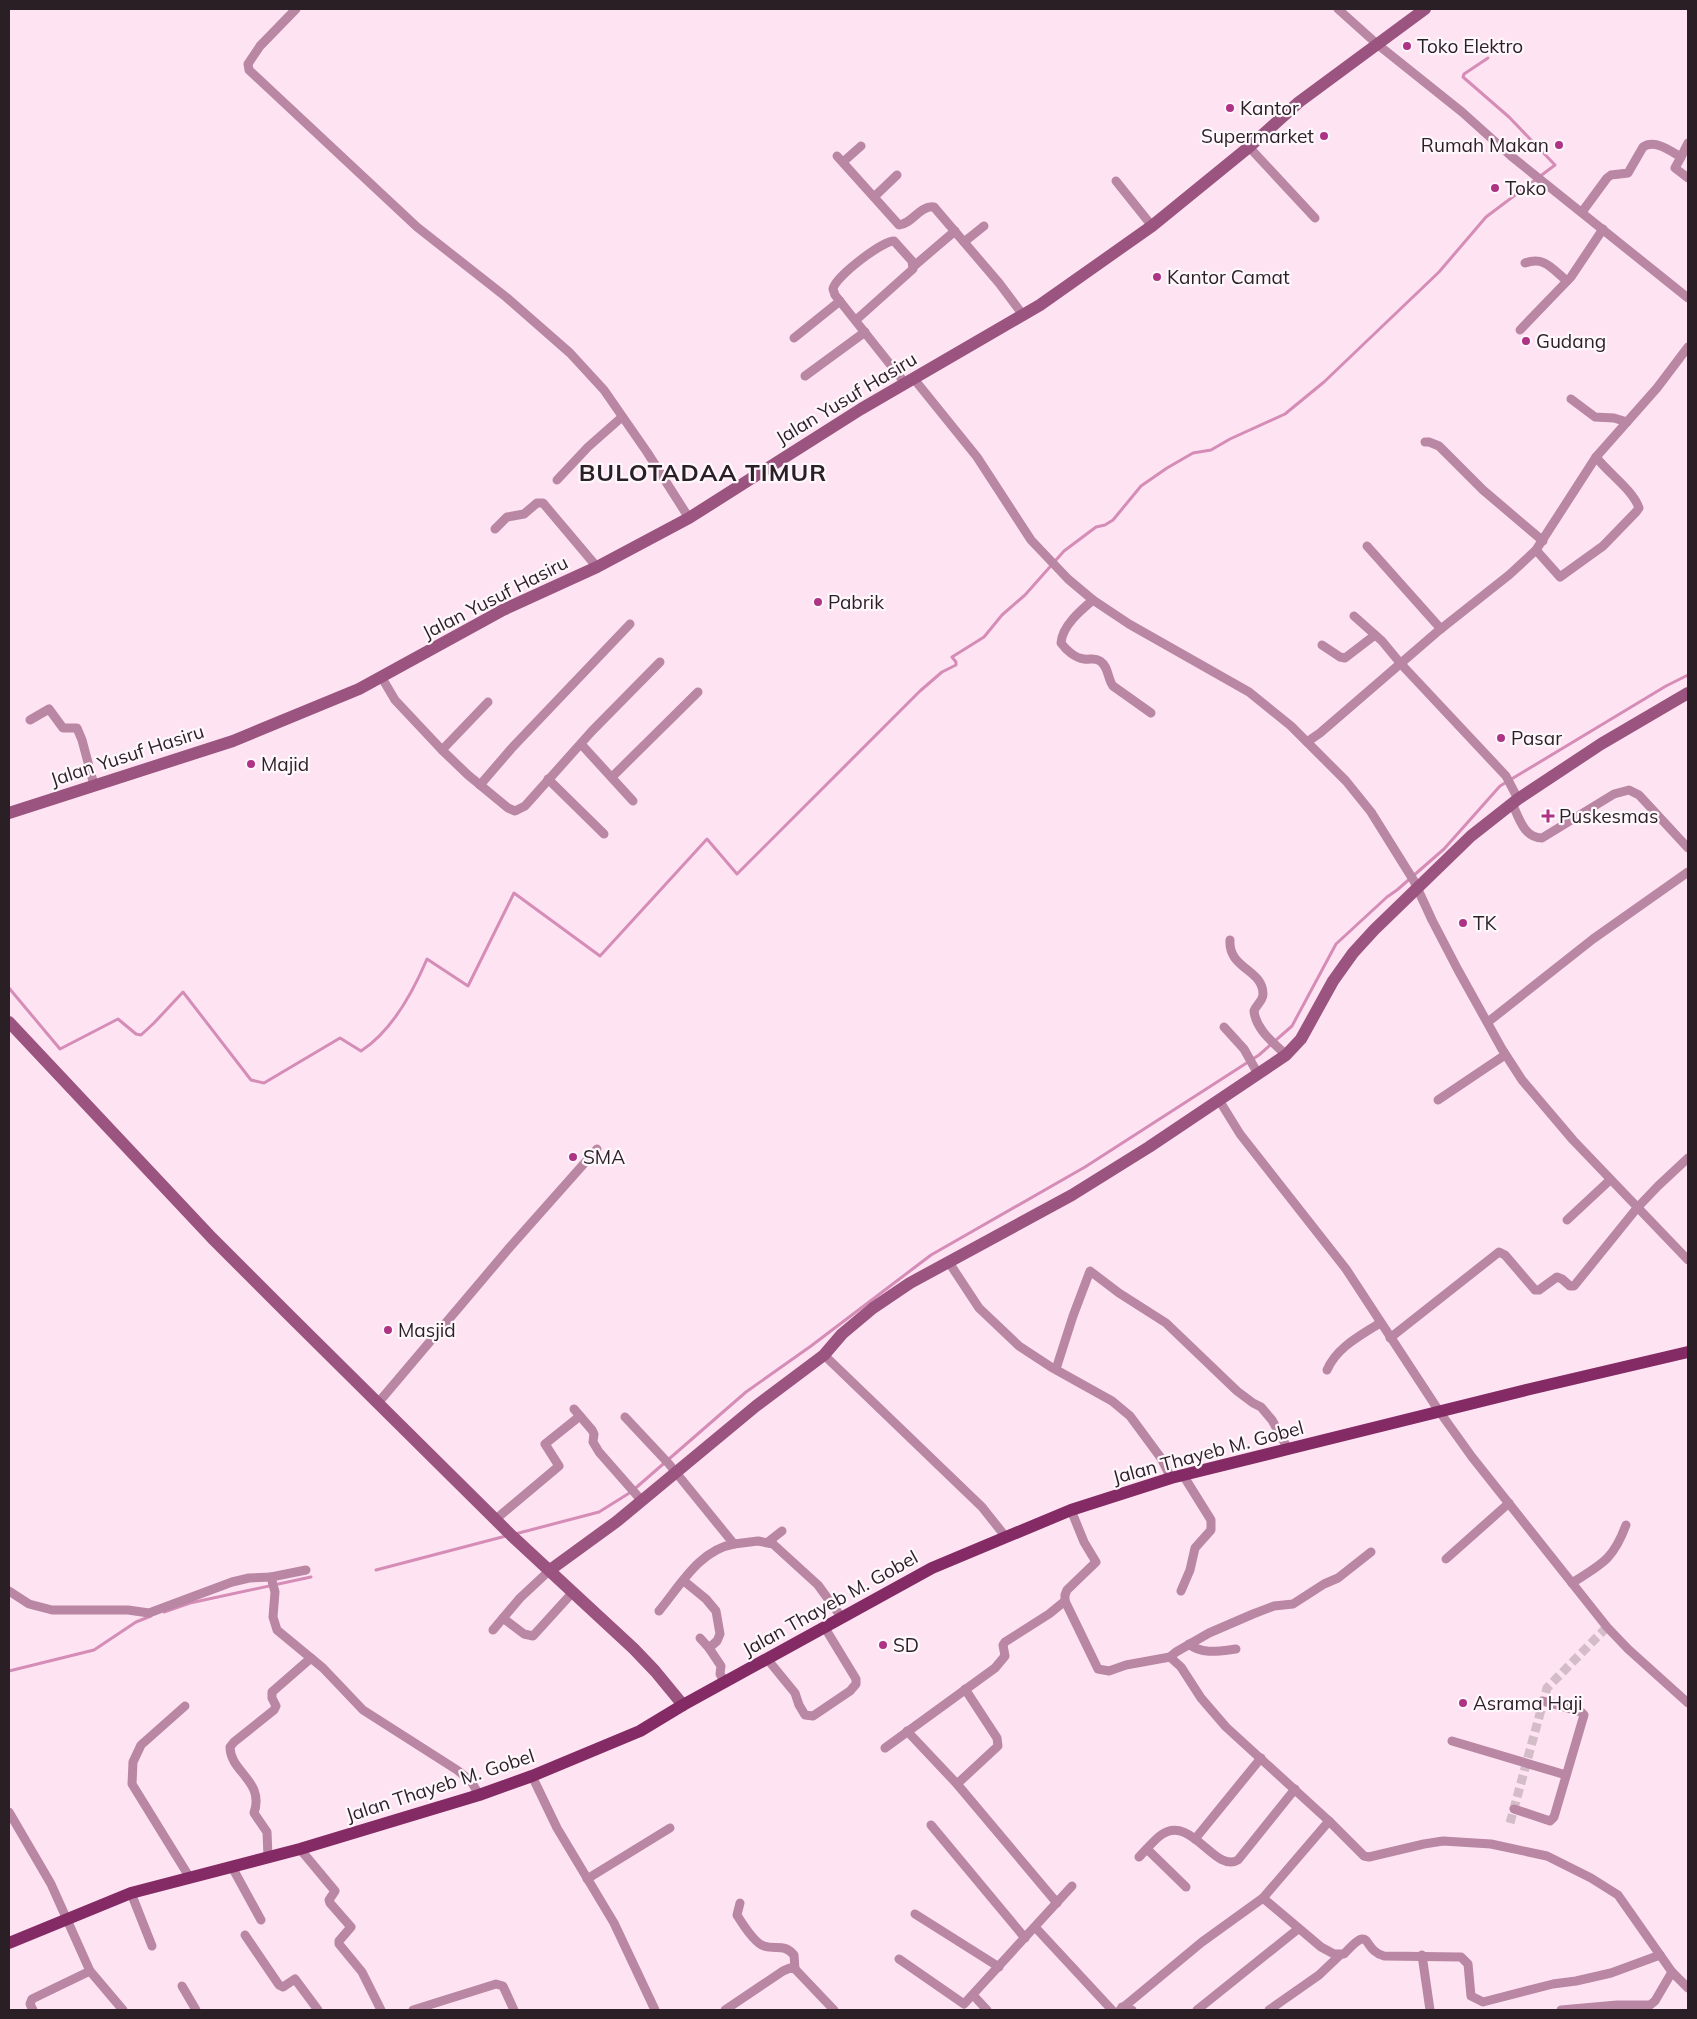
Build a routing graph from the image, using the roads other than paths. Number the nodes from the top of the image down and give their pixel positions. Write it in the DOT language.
graph roads {
  1 [pos="296,9"];
  2 [pos="1338,9"];
  3 [pos="1425,9"];
  4 [pos="1377,44"];
  5 [pos="1688,143"];
  6 [pos="861,146"];
  7 [pos="1249,147"];
  8 [pos="1681,157"];
  9 [pos="897,175"];
  10 [pos="1688,178"];
  11 [pos="1116,181"];
  12 [pos="874,197"];
  13 [pos="1582,212"];
  14 [pos="1315,218"];
  15 [pos="984,226"];
  16 [pos="1152,226"];
  17 [pos="1603,229"];
  18 [pos="955,231"];
  19 [pos="964,242"];
  20 [pos="1525,263"];
  21 [pos="914,266"];
  22 [pos="1566,281"];
  23 [pos="1688,298"];
  24 [pos="840,301"];
  25 [pos="1023,315"];
  26 [pos="856,320"];
  27 [pos="1520,330"];
  28 [pos="865,332"];
  29 [pos="794,338"];
  30 [pos="1688,347"];
  31 [pos="805,376"];
  32 [pos="910,381"];
  33 [pos="1571,399"];
  34 [pos="622,417"];
  35 [pos="1627,422"];
  36 [pos="1425,442"];
  37 [pos="1596,457"];
  38 [pos="557,480"];
  39 [pos="689,518"];
  40 [pos="495,529"];
  41 [pos="1543,541"];
  42 [pos="1366,546"];
  43 [pos="1536,550"];
  44 [pos="597,566"];
  45 [pos="1094,600"];
  46 [pos="1354,616"];
  47 [pos="630,624"];
  48 [pos="1441,629"];
  49 [pos="1375,634"];
  50 [pos="1322,645"];
  51 [pos="660,662"];
  52 [pos="1401,664"];
  53 [pos="382,678"];
  54 [pos="698,692"];
  55 [pos="1688,693"];
  56 [pos="488,702"];
  57 [pos="1151,713"];
  58 [pos="30,720"];
  59 [pos="1307,742"];
  60 [pos="581,744"];
  61 [pos="442,750"];
  62 [pos="612,777"];
  63 [pos="548,778"];
  64 [pos="94,785"];
  65 [pos="480,785"];
  66 [pos="633,801"];
  67 [pos="1515,801"];
  68 [pos="9,813"];
  69 [pos="604,834"];
  70 [pos="1688,848"];
  71 [pos="1688,872"];
  72 [pos="1416,884"];
  73 [pos="1230,940"];
  74 [pos="9,1022"];
  75 [pos="1488,1022"];
  76 [pos="1224,1027"];
  77 [pos="1286,1055"];
  78 [pos="1505,1055"];
  79 [pos="1253,1066"];
  80 [pos="1218,1100"];
  81 [pos="1438,1100"];
  82 [pos="597,1149"];
  83 [pos="1688,1158"];
  84 [pos="1610,1180"];
  85 [pos="1637,1208"];
  86 [pos="1567,1220"];
  87 [pos="1688,1260"];
  88 [pos="948,1261"];
  89 [pos="1380,1323"];
  90 [pos="1390,1338"];
  91 [pos="1688,1352"];
  92 [pos="824,1355"];
  93 [pos="1056,1370"];
  94 [pos="1327,1370"];
  95 [pos="378,1403"];
  96 [pos="1439,1411"];
  97 [pos="625,1417"];
  98 [pos="1288,1448"];
  99 [pos="672,1469"];
  100 [pos="1177,1477"];
  101 [pos="636,1494"];
  102 [pos="1508,1503"];
  103 [pos="1070,1510"];
  104 [pos="496,1519"];
  105 [pos="1626,1525"];
  106 [pos="782,1531"];
  107 [pos="1006,1536"];
  108 [pos="768,1542"];
  109 [pos="734,1544"];
  110 [pos="1371,1552"];
  111 [pos="1446,1559"];
  112 [pos="306,1570"];
  113 [pos="550,1570"];
  114 [pos="684,1581"];
  115 [pos="1572,1583"];
  116 [pos="273,1584"];
  117 [pos="9,1591"];
  118 [pos="1180,1591"];
  119 [pos="573,1592"];
  120 [pos="1065,1601"];
  121 [pos="660,1611"];
  122 [pos="503,1618"];
  123 [pos="842,1618"];
  124 [pos="825,1628"];
  125 [pos="492,1630"];
  126 [pos="700,1638"];
  127 [pos="1189,1644"];
  128 [pos="709,1648"];
  129 [pos="1236,1649"];
  130 [pos="1170,1657"];
  131 [pos="311,1658"];
  132 [pos="768,1660"];
  133 [pos="725,1682"];
  134 [pos="965,1688"];
  135 [pos="1543,1701"];
  136 [pos="1688,1704"];
  137 [pos="683,1705"];
  138 [pos="185,1706"];
  139 [pos="907,1731"];
  140 [pos="1452,1741"];
  141 [pos="885,1748"];
  142 [pos="1261,1758"];
  143 [pos="1566,1775"];
  144 [pos="532,1776"];
  145 [pos="957,1784"];
  146 [pos="1295,1789"];
  147 [pos="479,1796"];
  148 [pos="1514,1809"];
  149 [pos="9,1812"];
  150 [pos="1329,1821"];
  151 [pos="931,1825"];
  152 [pos="670,1828"];
  153 [pos="1195,1839"];
  154 [pos="300,1849"];
  155 [pos="1147,1849"];
  156 [pos="1139,1856"];
  157 [pos="268,1857"];
  158 [pos="232,1867"];
  159 [pos="190,1878"];
  160 [pos="588,1879"];
  161 [pos="1072,1886"];
  162 [pos="1186,1887"];
  163 [pos="131,1893"];
  164 [pos="1263,1898"];
  165 [pos="740,1903"];
  166 [pos="1057,1903"];
  167 [pos="916,1914"];
  168 [pos="67,1920"];
  169 [pos="261,1920"];
  170 [pos="1035,1927"];
  171 [pos="1298,1929"];
  172 [pos="245,1935"];
  173 [pos="1026,1938"];
  174 [pos="9,1943"];
  175 [pos="152,1946"];
  176 [pos="1340,1954"];
  177 [pos="1422,1955"];
  178 [pos="1660,1955"];
  179 [pos="899,1959"];
  180 [pos="999,1967"];
  181 [pos="795,1969"];
  182 [pos="90,1971"];
  183 [pos="1672,1972"];
  184 [pos="182,1986"];
  185 [pos="1688,1988"];
  186 [pos="973,1995"];
  187 [pos="1121,2009"];
  188 [pos="33,2010"];
  189 [pos="122,2010"];
  190 [pos="196,2010"];
  191 [pos="318,2010"];
  192 [pos="381,2010"];
  193 [pos="413,2010"];
  194 [pos="514,2010"];
  195 [pos="655,2010"];
  196 [pos="725,2010"];
  197 [pos="834,2010"];
  198 [pos="987,2010"];
  199 [pos="1112,2010"];
  200 [pos="1132,2010"];
  201 [pos="1196,2010"];
  202 [pos="1269,2010"];
  203 [pos="1430,2010"];
  204 [pos="1561,2010"];
  1 -- 34 [label="street"];
  2 -- 4 [label="street"];
  3 -- 4 [label="street, Jalan Yusuf Hasiru"];
  4 -- 7 [label="street, Jalan Yusuf Hasiru"];
  4 -- 13 [label="street"];
  5 -- 8 [label="street"];
  6 -- 12 [label="street"];
  7 -- 14 [label="street"];
  7 -- 16 [label="street, Jalan Yusuf Hasiru"];
  8 -- 10 [label="street"];
  8 -- 13 [label="street"];
  9 -- 12 [label="street"];
  11 -- 16 [label="street"];
  12 -- 18 [label="street"];
  13 -- 17 [label="street"];
  15 -- 19 [label="street"];
  16 -- 25 [label="street, Jalan Yusuf Hasiru"];
  17 -- 22 [label="street"];
  17 -- 23 [label="street"];
  18 -- 19 [label="street"];
  18 -- 21 [label="street"];
  19 -- 25 [label="street"];
  20 -- 22 [label="street"];
  21 -- 24 [label="street"];
  21 -- 26 [label="street"];
  22 -- 27 [label="street"];
  24 -- 26 [label="street"];
  24 -- 29 [label="street"];
  25 -- 32 [label="street, Jalan Yusuf Hasiru"];
  26 -- 28 [label="street"];
  28 -- 31 [label="street"];
  28 -- 32 [label="street"];
  30 -- 35 [label="street"];
  32 -- 39 [label="street, Jalan Yusuf Hasiru"];
  32 -- 45 [label="street"];
  33 -- 35 [label="street"];
  34 -- 38 [label="street"];
  34 -- 39 [label="street"];
  35 -- 37 [label="street"];
  36 -- 41 [label="street"];
  37 -- 41 [label="street"];
  37 -- 43 [label="street"];
  39 -- 44 [label="street, Jalan Yusuf Hasiru"];
  40 -- 44 [label="street"];
  41 -- 43 [label="street"];
  42 -- 48 [label="street"];
  43 -- 48 [label="street"];
  44 -- 53 [label="street, Jalan Yusuf Hasiru"];
  45 -- 57 [label="street"];
  45 -- 59 [label="street"];
  46 -- 49 [label="street"];
  47 -- 65 [label="street"];
  48 -- 52 [label="street"];
  49 -- 50 [label="street"];
  49 -- 52 [label="street"];
  51 -- 60 [label="street"];
  52 -- 59 [label="street"];
  52 -- 67 [label="street"];
  53 -- 61 [label="street"];
  53 -- 64 [label="street, Jalan Yusuf Hasiru"];
  54 -- 62 [label="street"];
  55 -- 67 [label="street"];
  56 -- 61 [label="street"];
  58 -- 64 [label="street"];
  59 -- 72 [label="street"];
  60 -- 62 [label="street"];
  60 -- 63 [label="street"];
  61 -- 65 [label="street"];
  62 -- 66 [label="street"];
  63 -- 65 [label="street"];
  63 -- 69 [label="street"];
  64 -- 68 [label="street, Jalan Yusuf Hasiru"];
  67 -- 70 [label="street"];
  67 -- 72 [label="street"];
  71 -- 75 [label="street"];
  72 -- 75 [label="street"];
  72 -- 77 [label="street"];
  73 -- 77 [label="street"];
  74 -- 95 [label="street"];
  75 -- 78 [label="street"];
  76 -- 79 [label="street"];
  77 -- 79 [label="street"];
  78 -- 81 [label="street"];
  78 -- 84 [label="street"];
  79 -- 80 [label="street"];
  80 -- 88 [label="street"];
  80 -- 89 [label="street"];
  82 -- 95 [label="street"];
  83 -- 85 [label="street"];
  84 -- 85 [label="street"];
  84 -- 86 [label="street"];
  85 -- 87 [label="street"];
  85 -- 90 [label="street"];
  88 -- 92 [label="street"];
  88 -- 93 [label="street"];
  89 -- 90 [label="street"];
  89 -- 94 [label="street"];
  90 -- 96 [label="street"];
  91 -- 96 [label="main road, Jalan Thayeb M. Gobel"];
  92 -- 99 [label="street"];
  92 -- 107 [label="street"];
  93 -- 98 [label="street"];
  93 -- 100 [label="street"];
  95 -- 104 [label="street"];
  96 -- 98 [label="main road, Jalan Thayeb M. Gobel"];
  96 -- 102 [label="street"];
  97 -- 99 [label="street"];
  98 -- 100 [label="main road, Jalan Thayeb M. Gobel"];
  99 -- 101 [label="street"];
  99 -- 109 [label="street"];
  100 -- 103 [label="main road, Jalan Thayeb M. Gobel"];
  100 -- 118 [label="street"];
  101 -- 104 [label="street"];
  101 -- 113 [label="street"];
  102 -- 111 [label="street"];
  102 -- 115 [label="street"];
  103 -- 107 [label="main road, Jalan Thayeb M. Gobel"];
  103 -- 120 [label="street"];
  104 -- 113 [label="street"];
  105 -- 115 [label="street"];
  106 -- 108 [label="street"];
  107 -- 123 [label="main road, Jalan Thayeb M. Gobel"];
  108 -- 109 [label="street"];
  108 -- 123 [label="street"];
  109 -- 114 [label="street"];
  110 -- 127 [label="street"];
  112 -- 116 [label="street"];
  113 -- 119 [label="street"];
  113 -- 122 [label="street"];
  114 -- 121 [label="street"];
  114 -- 128 [label="street"];
  115 -- 136 [label="street"];
  116 -- 117 [label="street"];
  116 -- 131 [label="street"];
  119 -- 122 [label="street"];
  119 -- 137 [label="street"];
  120 -- 130 [label="street"];
  120 -- 134 [label="street"];
  122 -- 125 [label="street"];
  123 -- 124 [label="main road, Jalan Thayeb M. Gobel"];
  124 -- 132 [label="main road, Jalan Thayeb M. Gobel"];
  124 -- 132 [label="street"];
  126 -- 128 [label="street"];
  127 -- 129 [label="street"];
  127 -- 130 [label="street"];
  128 -- 133 [label="street"];
  130 -- 142 [label="street"];
  131 -- 147 [label="street"];
  131 -- 157 [label="street"];
  132 -- 133 [label="main road, Jalan Thayeb M. Gobel"];
  133 -- 137 [label="main road, Jalan Thayeb M. Gobel"];
  134 -- 139 [label="street"];
  134 -- 145 [label="street"];
  135 -- 143 [label="street"];
  137 -- 144 [label="main road, Jalan Thayeb M. Gobel"];
  138 -- 159 [label="street"];
  139 -- 141 [label="street"];
  139 -- 145 [label="street"];
  140 -- 143 [label="street"];
  142 -- 146 [label="street"];
  142 -- 153 [label="street"];
  143 -- 148 [label="street"];
  144 -- 147 [label="main road, Jalan Thayeb M. Gobel"];
  144 -- 160 [label="street"];
  145 -- 166 [label="street"];
  146 -- 150 [label="street"];
  146 -- 153 [label="street"];
  147 -- 154 [label="main road, Jalan Thayeb M. Gobel"];
  149 -- 168 [label="street"];
  150 -- 164 [label="street"];
  150 -- 178 [label="street"];
  151 -- 173 [label="street"];
  152 -- 160 [label="street"];
  153 -- 155 [label="street"];
  154 -- 157 [label="main road, Jalan Thayeb M. Gobel"];
  154 -- 192 [label="street"];
  155 -- 156 [label="street"];
  155 -- 162 [label="street"];
  157 -- 158 [label="main road, Jalan Thayeb M. Gobel"];
  158 -- 159 [label="main road, Jalan Thayeb M. Gobel"];
  158 -- 169 [label="street"];
  159 -- 163 [label="main road, Jalan Thayeb M. Gobel"];
  160 -- 195 [label="street"];
  161 -- 166 [label="street"];
  163 -- 168 [label="main road, Jalan Thayeb M. Gobel"];
  163 -- 175 [label="street"];
  164 -- 171 [label="street"];
  164 -- 187 [label="street"];
  165 -- 181 [label="street"];
  166 -- 170 [label="street"];
  167 -- 180 [label="street"];
  168 -- 174 [label="main road, Jalan Thayeb M. Gobel"];
  168 -- 182 [label="street"];
  170 -- 173 [label="street"];
  170 -- 199 [label="street"];
  171 -- 176 [label="street"];
  171 -- 201 [label="street"];
  172 -- 191 [label="street"];
  173 -- 180 [label="street"];
  176 -- 177 [label="street"];
  176 -- 202 [label="street"];
  177 -- 178 [label="street"];
  177 -- 203 [label="street"];
  178 -- 183 [label="street"];
  179 -- 186 [label="street"];
  180 -- 186 [label="street"];
  181 -- 196 [label="street"];
  181 -- 197 [label="street"];
  182 -- 188 [label="street"];
  182 -- 189 [label="street"];
  183 -- 185 [label="street"];
  183 -- 204 [label="street"];
  184 -- 190 [label="street"];
  186 -- 198 [label="street"];
  187 -- 200 [label="street"];
  193 -- 194 [label="street"];
}
